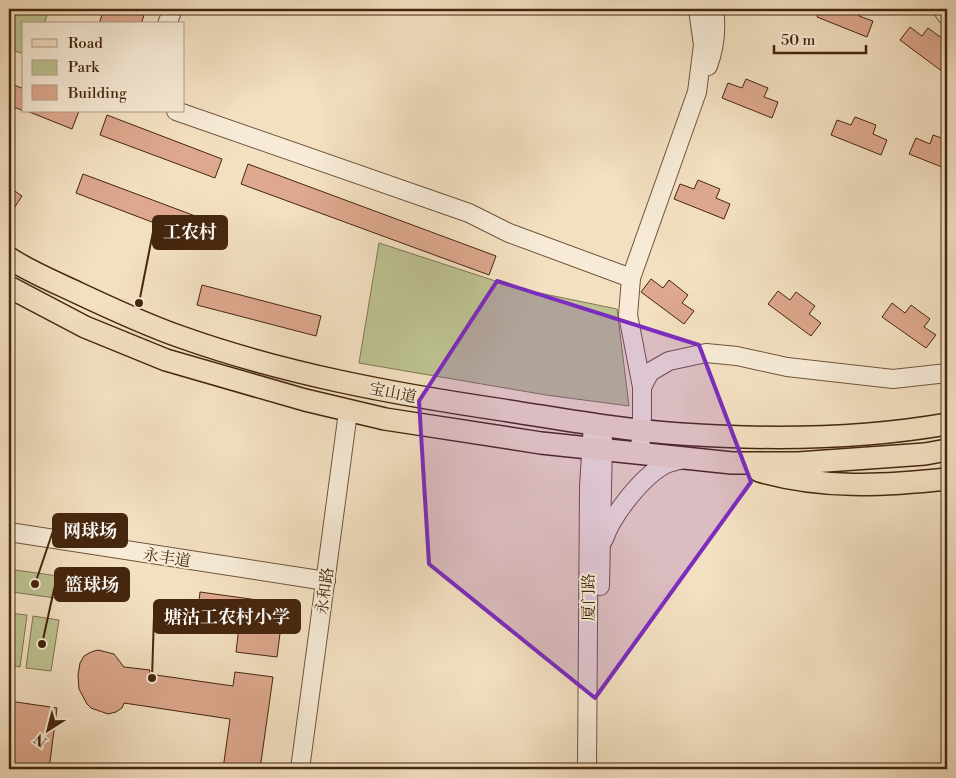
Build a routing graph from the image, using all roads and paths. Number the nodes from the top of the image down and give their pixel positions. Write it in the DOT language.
graph roads {
  1 [pos="173,9"];
  2 [pos="698,9"];
  3 [pos="714,9"];
  4 [pos="942,9"];
  5 [pos="947,16"];
  6 [pos="168,22"];
  7 [pos="698,92"];
  8 [pos="179,112"];
  9 [pos="9,258"];
  10 [pos="631,278"];
  11 [pos="9,287"];
  12 [pos="947,373"];
  13 [pos="642,387"];
  14 [pos="348,412"];
  15 [pos="947,424"];
  16 [pos="599,425"];
  17 [pos="642,430"];
  18 [pos="596,450"];
  19 [pos="947,450"];
  20 [pos="640,454"];
  21 [pos="684,459"];
  22 [pos="732,463"];
  23 [pos="947,479"];
  24 [pos="9,532"];
  25 [pos="601,552"];
  26 [pos="326,581"];
  27 [pos="300,769"];
  28 [pos="587,769"];
  29 [pos="598,769"];
  1 -- 6 [label="street"];
  2 -- 7 [label="street"];
  3 -- 7 [label="street"];
  4 -- 5 [label="street"];
  7 -- 10 [label="street"];
  8 -- 10 [label="street"];
  9 -- 16 [label="main road, 宝山道"];
  10 -- 13 [label="street"];
  11 -- 14 [label="main road, 宝山道"];
  12 -- 13 [label="street"];
  13 -- 17 [label="street"];
  14 -- 18 [label="main road, 宝山道"];
  14 -- 26 [label="street, 永和路"];
  15 -- 17 [label="main road, 宝山道"];
  16 -- 17 [label="main road, 宝山道"];
  16 -- 18 [label="street, 厦门路"];
  17 -- 20 [label="street"];
  18 -- 20 [label="main road, 宝山道"];
  18 -- 25 [label="street, 厦门路"];
  18 -- 28 [label="street, 厦门路"];
  19 -- 22 [label="main road, 宝山道"];
  20 -- 21 [label="main road, 宝山道"];
  21 -- 22 [label="main road, 宝山道"];
  21 -- 25 [label="street"];
  22 -- 23 [label="main road"];
  24 -- 26 [label="street, 永丰道"];
  25 -- 29 [label="street, 厦门路"];
  26 -- 27 [label="street, 永和路"];
}
